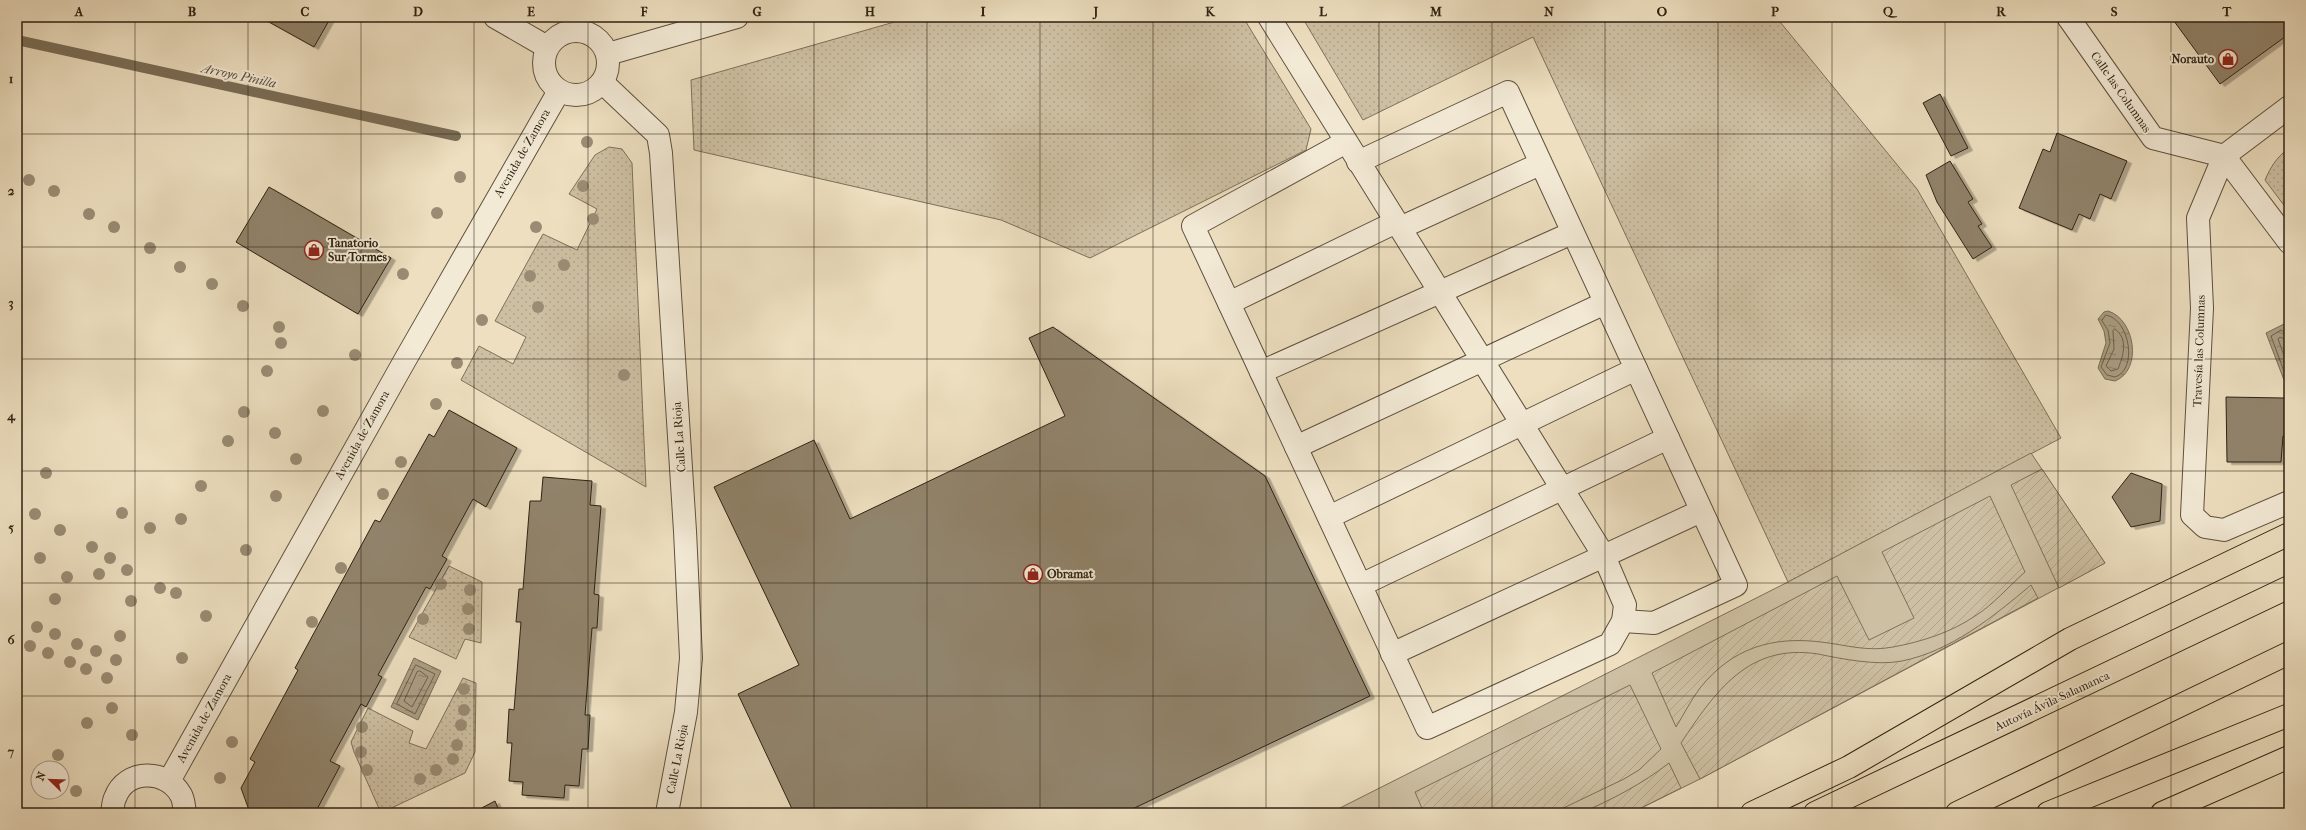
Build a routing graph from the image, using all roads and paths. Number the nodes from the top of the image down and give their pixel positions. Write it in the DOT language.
graph roads {
  1 [pos="496,17"];
  2 [pos="737,17"];
  3 [pos="1269,17"];
  4 [pos="2068,17"];
  5 [pos="547,47"];
  6 [pos="608,54"];
  7 [pos="603,82"];
  8 [pos="559,91"];
  9 [pos="2289,107"];
  10 [pos="1346,142"];
  11 [pos="2224,156"];
  12 [pos="1358,162"];
  13 [pos="1540,164"];
  14 [pos="1398,225"];
  15 [pos="1572,232"];
  16 [pos="2289,242"];
  17 [pos="1440,292"];
  18 [pos="1229,303"];
  19 [pos="1606,303"];
  20 [pos="1482,360"];
  21 [pos="1636,370"];
  22 [pos="1261,372"];
  23 [pos="1522,424"];
  24 [pos="1668,438"];
  25 [pos="1296,447"];
  26 [pos="1562,489"];
  27 [pos="2289,502"];
  28 [pos="1701,511"];
  29 [pos="1329,517"];
  30 [pos="2289,534"];
  31 [pos="1604,556"];
  32 [pos="1361,585"];
  33 [pos="2289,587"];
  34 [pos="1623,621"];
  35 [pos="2289,653"];
  36 [pos="1392,654"];
  37 [pos="2289,715"];
  38 [pos="2289,757"];
  39 [pos="169,781"];
  40 [pos="112,813"];
  41 [pos="185,813"];
  42 [pos="667,813"];
  43 [pos="1752,813"];
  44 [pos="1815,813"];
  45 [pos="1957,813"];
  46 [pos="2048,813"];
  47 [pos="2162,813"];
  1 -- 5 [label="street"];
  2 -- 6 [label="street"];
  3 -- 10 [label="street"];
  4 -- 11 [label="street, Calle las Columnas"];
  5 -- 6 [label="street"];
  5 -- 8 [label="street"];
  6 -- 7 [label="street"];
  7 -- 8 [label="street"];
  7 -- 42 [label="street, Calle La Rioja"];
  8 -- 39 [label="street, Avenida de Zamora"];
  9 -- 11 [label="street"];
  10 -- 12 [label="street"];
  10 -- 18 [label="street"];
  11 -- 16 [label="street"];
  11 -- 27 [label="street, Travesía las Columnas"];
  12 -- 13 [label="street"];
  12 -- 14 [label="street"];
  13 -- 14 [label="street"];
  13 -- 15 [label="street"];
  14 -- 17 [label="street"];
  14 -- 18 [label="street"];
  15 -- 17 [label="street"];
  15 -- 19 [label="street"];
  17 -- 20 [label="street"];
  17 -- 22 [label="street"];
  18 -- 22 [label="street"];
  19 -- 20 [label="street"];
  19 -- 21 [label="street"];
  20 -- 23 [label="street"];
  20 -- 25 [label="street"];
  21 -- 23 [label="street"];
  21 -- 24 [label="street"];
  22 -- 25 [label="street"];
  23 -- 26 [label="street"];
  23 -- 29 [label="street"];
  24 -- 26 [label="street"];
  24 -- 28 [label="street"];
  25 -- 29 [label="street"];
  26 -- 31 [label="street"];
  26 -- 32 [label="street"];
  28 -- 31 [label="street"];
  28 -- 34 [label="street"];
  29 -- 32 [label="street"];
  30 -- 43 [label="highway"];
  31 -- 34 [label="street"];
  31 -- 36 [label="street"];
  32 -- 36 [label="street"];
  33 -- 44 [label="highway, Autovía Ávila-Salamanca"];
  34 -- 36 [label="street"];
  35 -- 45 [label="highway"];
  37 -- 46 [label="highway"];
  38 -- 47 [label="highway"];
  39 -- 40 [label="street"];
  39 -- 41 [label="street"];
}
